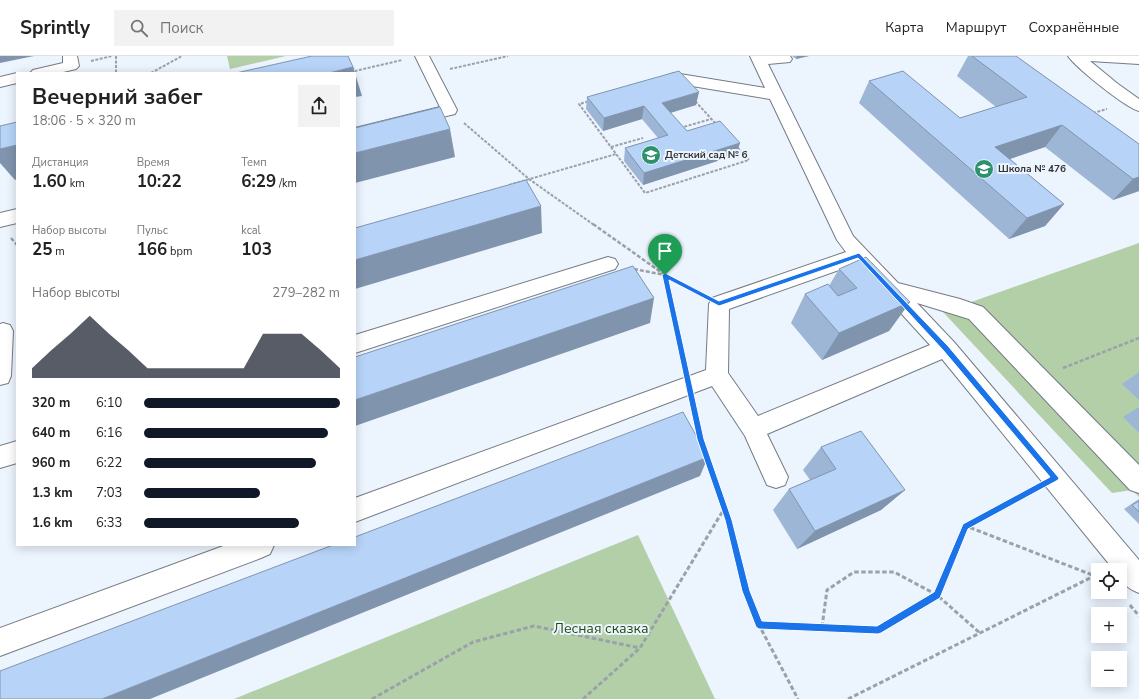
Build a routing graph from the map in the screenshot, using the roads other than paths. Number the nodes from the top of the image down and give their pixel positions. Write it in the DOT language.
graph roads {
  1 [pos="422,56"];
  2 [pos="1075,56"];
  3 [pos="1087,56"];
  4 [pos="758,58"];
  5 [pos="785,59"];
  6 [pos="1139,60"];
  7 [pos="65,66"];
  8 [pos="42,72"];
  9 [pos="16,78"];
  10 [pos="674,78"];
  11 [pos="1,85"];
  12 [pos="776,95"];
  13 [pos="1136,103"];
  14 [pos="356,133"];
  15 [pos="16,216"];
  16 [pos="0,220"];
  17 [pos="859,255"];
  18 [pos="608,264"];
  19 [pos="889,288"];
  20 [pos="7,330"];
  21 [pos="356,344"];
  22 [pos="946,348"];
  23 [pos="717,375"];
  24 [pos="0,376"];
  25 [pos="753,429"];
  26 [pos="16,452"];
  27 [pos="0,457"];
  28 [pos="776,477"];
  29 [pos="1139,482"];
  30 [pos="356,510"];
  31 [pos="258,546"];
  32 [pos="1139,580"];
  33 [pos="0,642"];
  1 -- 14 [label="lane"];
  2 -- 13 [label="lane"];
  3 -- 6 [label="lane"];
  4 -- 5 [label="lane"];
  4 -- 12 [label="lane"];
  7 -- 8 [label="lane"];
  9 -- 11 [label="lane"];
  10 -- 12 [label="lane"];
  12 -- 17 [label="lane"];
  15 -- 16 [label="lane"];
  17 -- 19 [label="lane"];
  17 -- 23 [label="lane"];
  18 -- 21 [label="lane"];
  19 -- 22 [label="lane"];
  19 -- 29 [label="lane"];
  20 -- 24 [label="lane"];
  22 -- 25 [label="lane"];
  22 -- 32 [label="lane"];
  23 -- 25 [label="lane"];
  23 -- 30 [label="lane"];
  25 -- 28 [label="lane"];
  26 -- 27 [label="lane"];
  31 -- 33 [label="lane"];
}
